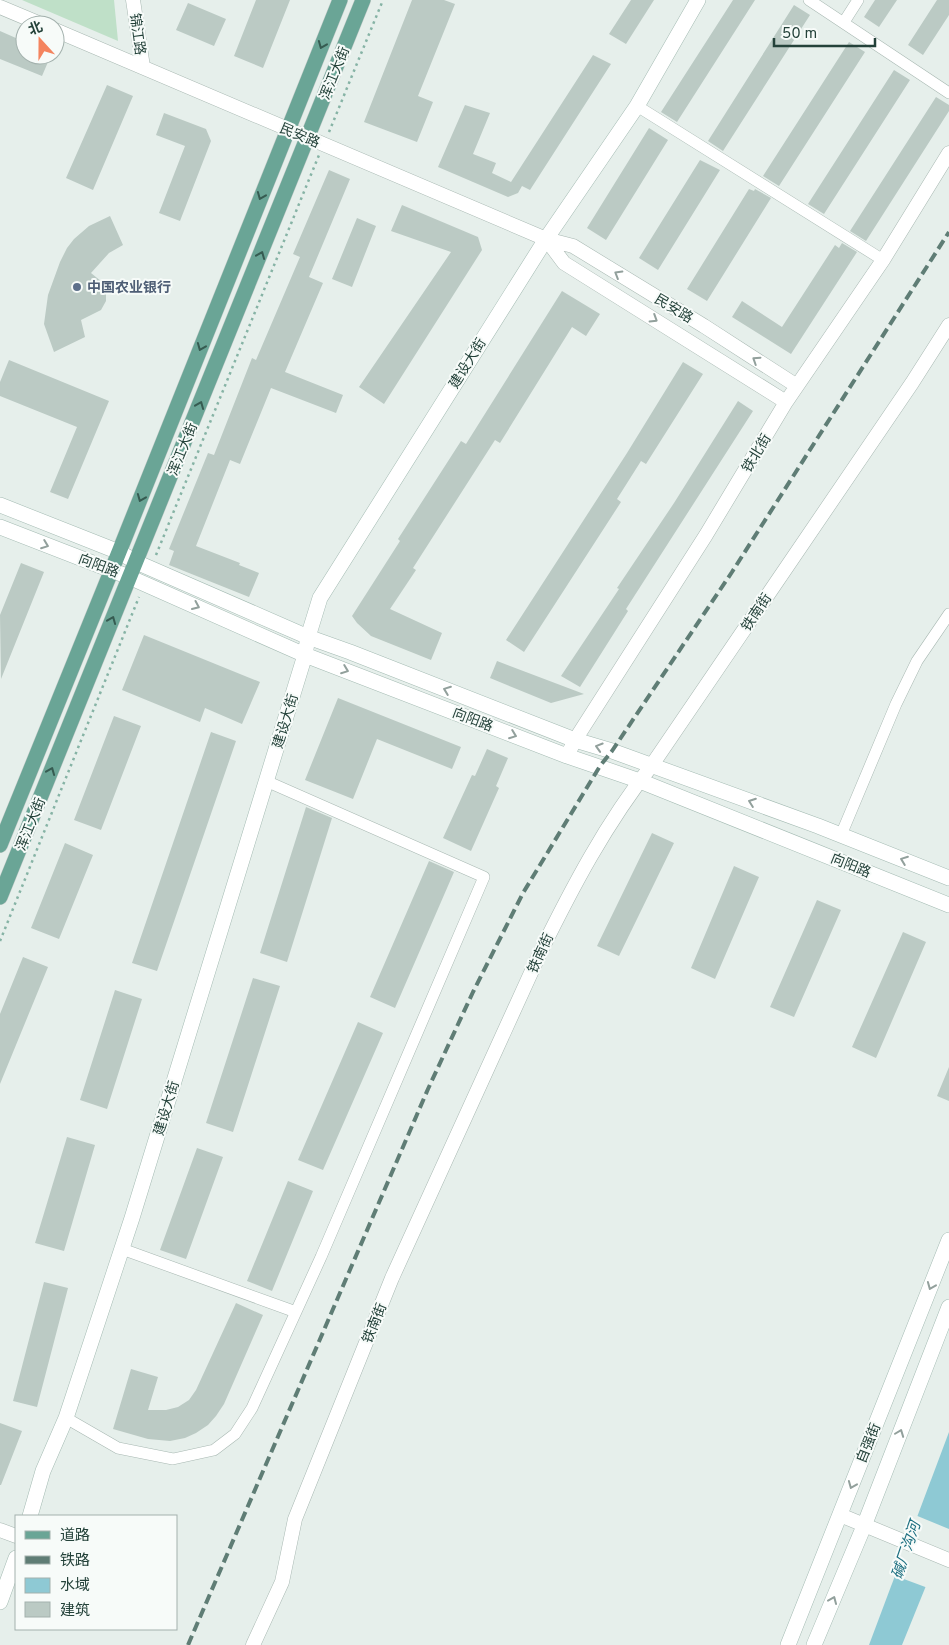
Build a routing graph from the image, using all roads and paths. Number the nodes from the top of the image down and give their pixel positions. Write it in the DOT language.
graph roads {
  1 [pos="133,0"];
  2 [pos="340,0"];
  3 [pos="363,0"];
  4 [pos="383,0"];
  5 [pos="698,0"];
  6 [pos="809,0"];
  7 [pos="858,0"];
  8 [pos="0,7"];
  9 [pos="19,15"];
  10 [pos="844,22"];
  11 [pos="65,34"];
  12 [pos="143,67"];
  13 [pos="949,93"];
  14 [pos="637,106"];
  15 [pos="288,130"];
  16 [pos="308,138"];
  17 [pos="324,145"];
  18 [pos="949,153"];
  19 [pos="546,239"];
  20 [pos="883,260"];
  21 [pos="949,325"];
  22 [pos="797,386"];
  23 [pos="786,402"];
  24 [pos="0,505"];
  25 [pos="0,527"];
  26 [pos="119,552"];
  27 [pos="143,565"];
  28 [pos="111,570"];
  29 [pos="130,577"];
  30 [pos="144,584"];
  31 [pos="949,614"];
  32 [pos="308,637"];
  33 [pos="305,655"];
  34 [pos="575,740"];
  35 [pos="567,756"];
  36 [pos="652,766"];
  37 [pos="266,781"];
  38 [pos="640,781"];
  39 [pos="841,835"];
  40 [pos="0,845"];
  41 [pos="949,878"];
  42 [pos="0,897"];
  43 [pos="949,905"];
  44 [pos="0,941"];
  45 [pos="949,1240"];
  46 [pos="122,1249"];
  47 [pos="949,1307"];
  48 [pos="296,1312"];
  49 [pos="66,1418"];
  50 [pos="30,1515"];
  51 [pos="840,1515"];
  52 [pos="864,1526"];
  53 [pos="0,1530"];
  54 [pos="15,1536"];
  55 [pos="948,1559"];
  56 [pos="15,1561"];
  57 [pos="0,1602"];
  58 [pos="253,1645"];
  59 [pos="788,1645"];
  60 [pos="814,1645"];
  1 -- 12 [label="street, 锦江路"];
  2 -- 15 [label="main road, 浑江大街, one-way"];
  3 -- 16 [label="main road, 浑江大街"];
  4 -- 17 [label="path"];
  5 -- 14 [label="main road, 建设大街"];
  6 -- 10 [label="street"];
  7 -- 10 [label="street"];
  8 -- 9 [label="street"];
  10 -- 13 [label="street"];
  11 -- 12 [label="street, 民安路"];
  12 -- 15 [label="street, 民安路"];
  14 -- 19 [label="main road, 建设大街"];
  14 -- 20 [label="street"];
  15 -- 16 [label="street, 民安路"];
  15 -- 26 [label="main road, 浑江大街, one-way"];
  16 -- 17 [label="street, 民安路"];
  27 -- 16 [label="main road, 浑江大街, one-way"];
  17 -- 19 [label="street, 民安路"];
  17 -- 27 [label="path"];
  18 -- 20 [label="street, 铁北街"];
  22 -- 19 [label="street, 民安路, one-way"];
  19 -- 23 [label="street, 民安路, one-way"];
  19 -- 32 [label="main road, 建设大街"];
  20 -- 22 [label="street, 铁北街"];
  21 -- 36 [label="street, 铁南街"];
  22 -- 23 [label="street, 铁北街"];
  23 -- 34 [label="street, 铁北街"];
  24 -- 26 [label="main road, 向阳路"];
  25 -- 28 [label="main road, 向阳路, one-way"];
  26 -- 27 [label="main road, 向阳路"];
  26 -- 28 [label="main road, 浑江大街"];
  27 -- 29 [label="main road, 浑江大街"];
  27 -- 32 [label="main road, 向阳路"];
  28 -- 29 [label="main road, 向阳路"];
  28 -- 40 [label="main road, 浑江大街"];
  29 -- 30 [label="main road, 向阳路"];
  42 -- 29 [label="main road, 浑江大街, one-way"];
  30 -- 33 [label="main road, 向阳路, one-way"];
  30 -- 44 [label="path"];
  31 -- 39 [label="street"];
  32 -- 33 [label="main road, 建设大街"];
  34 -- 32 [label="main road, 向阳路, one-way"];
  33 -- 35 [label="main road, 向阳路, one-way"];
  33 -- 37 [label="main road, 建设大街"];
  34 -- 35 [label="street, 铁北街"];
  36 -- 34 [label="main road, 向阳路, one-way"];
  35 -- 38 [label="main road, 向阳路"];
  36 -- 38 [label="street, 铁南街"];
  39 -- 36 [label="main road, 向阳路, one-way"];
  37 -- 46 [label="main road, 建设大街"];
  37 -- 48 [label="street"];
  38 -- 43 [label="main road, 向阳路"];
  38 -- 58 [label="street, 铁南街"];
  41 -- 39 [label="main road, 向阳路, one-way"];
  45 -- 51 [label="main road, 自强街, one-way"];
  46 -- 48 [label="street"];
  46 -- 49 [label="main road, 建设大街"];
  52 -- 47 [label="main road, 自强街, one-way"];
  48 -- 49 [label="street"];
  49 -- 50 [label="main road, 建设大街"];
  51 -- 52 [label="street"];
  51 -- 59 [label="main road, 自强街"];
  52 -- 55 [label="street"];
  60 -- 52 [label="main road, 自强街, one-way"];
  53 -- 54 [label="street"];
  56 -- 57 [label="main road"];
}
